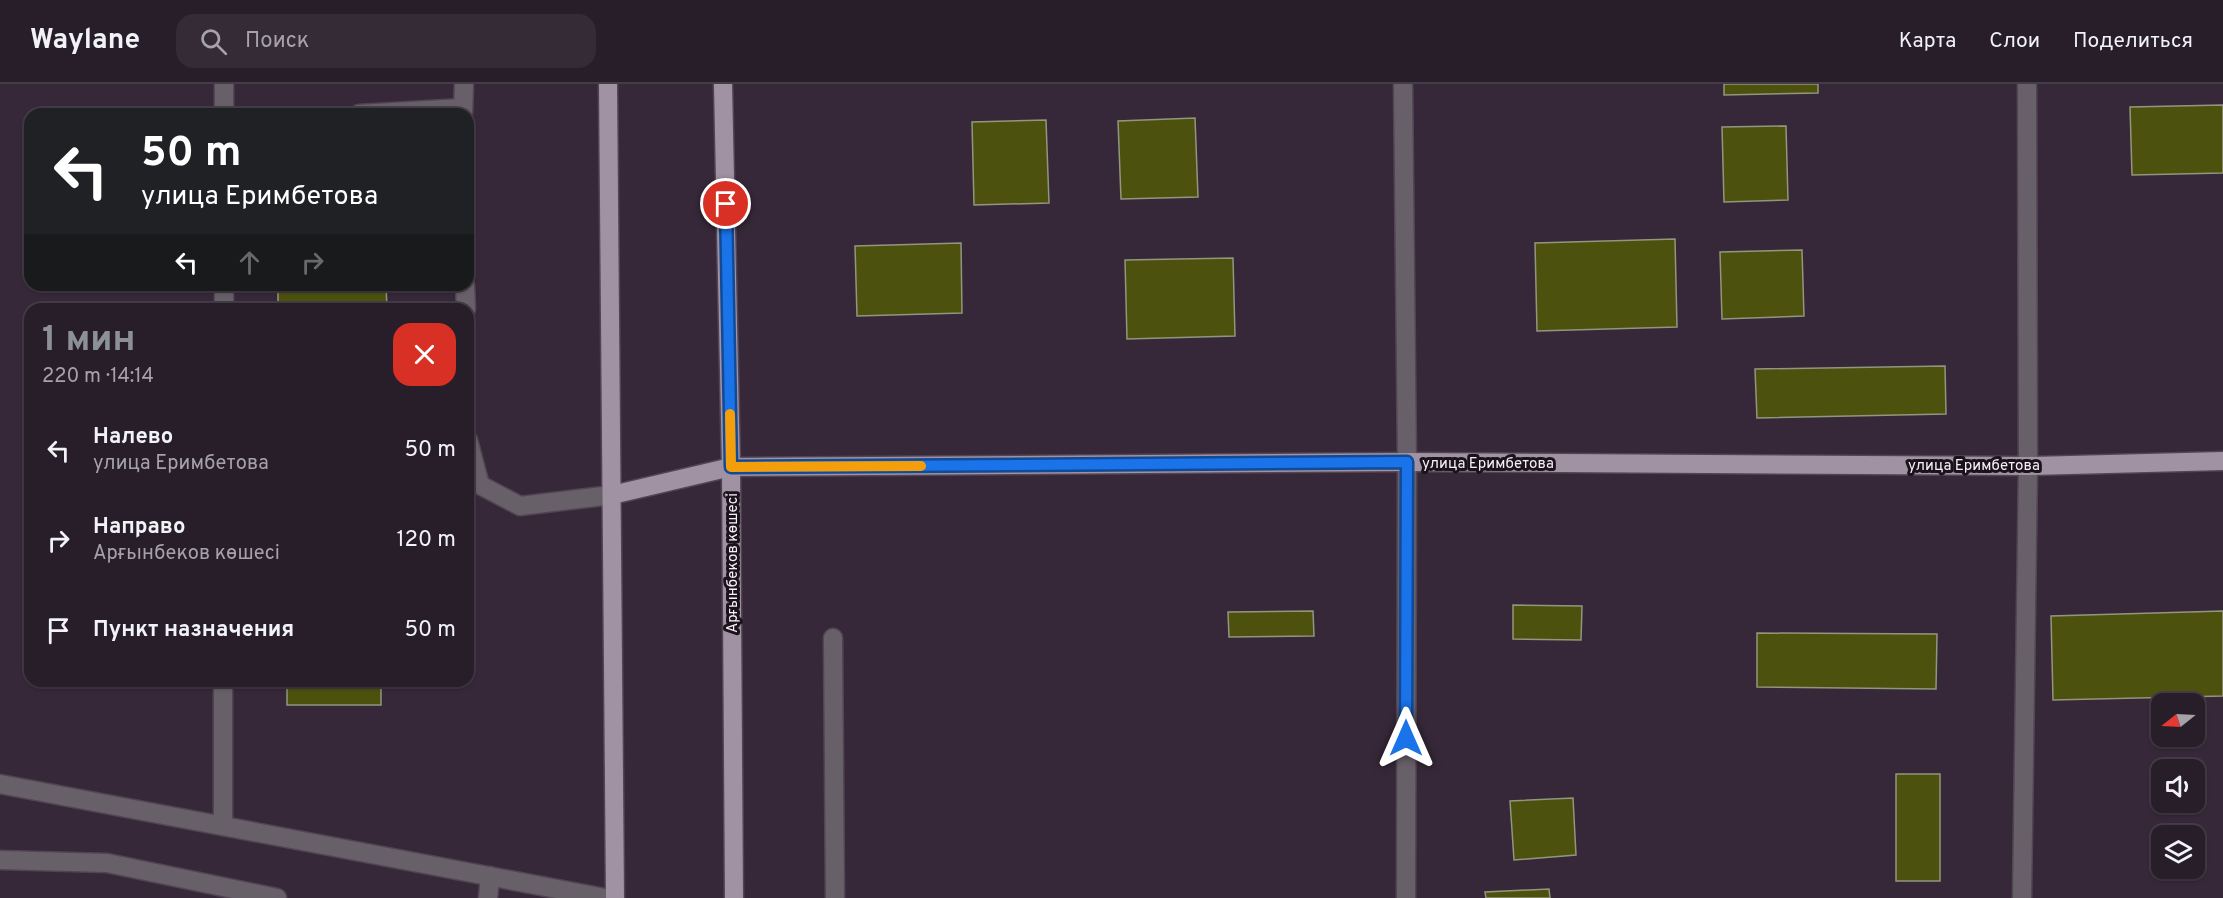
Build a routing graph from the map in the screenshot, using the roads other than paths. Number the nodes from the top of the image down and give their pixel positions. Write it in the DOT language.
graph roads {
  1 [pos="224,84"];
  2 [pos="464,84"];
  3 [pos="608,84"];
  4 [pos="723,84"];
  5 [pos="1403,84"];
  6 [pos="2027,84"];
  7 [pos="224,108"];
  8 [pos="463,108"];
  9 [pos="2223,461"];
  10 [pos="474,462"];
  11 [pos="1407,462"];
  12 [pos="2028,465"];
  13 [pos="731,467"];
  14 [pos="612,495"];
  15 [pos="833,638"];
  16 [pos="223,687"];
  17 [pos="0,784"];
  18 [pos="223,826"];
  19 [pos="0,860"];
  20 [pos="490,876"];
  21 [pos="277,898"];
  22 [pos="488,898"];
  23 [pos="605,898"];
  24 [pos="615,898"];
  25 [pos="734,898"];
  26 [pos="834,898"];
  27 [pos="1406,898"];
  28 [pos="2022,898"];
  1 -- 7 [label="street"];
  2 -- 8 [label="street"];
  3 -- 14 [label="main road"];
  4 -- 13 [label="main road, Арғынбеков көшесі"];
  5 -- 11 [label="street"];
  6 -- 12 [label="street"];
  9 -- 12 [label="main road, улица Еримбетова"];
  10 -- 14 [label="street"];
  11 -- 12 [label="main road, улица Еримбетова"];
  11 -- 13 [label="main road, улица Еримбетова"];
  11 -- 27 [label="street"];
  12 -- 28 [label="street"];
  13 -- 14 [label="main road, улица Еримбетова"];
  13 -- 25 [label="main road, Арғынбеков көшесі"];
  14 -- 24 [label="main road"];
  15 -- 26 [label="street"];
  16 -- 18 [label="street"];
  17 -- 18 [label="street"];
  18 -- 20 [label="street"];
  19 -- 21 [label="street"];
  20 -- 22 [label="street"];
  20 -- 23 [label="street"];
}
